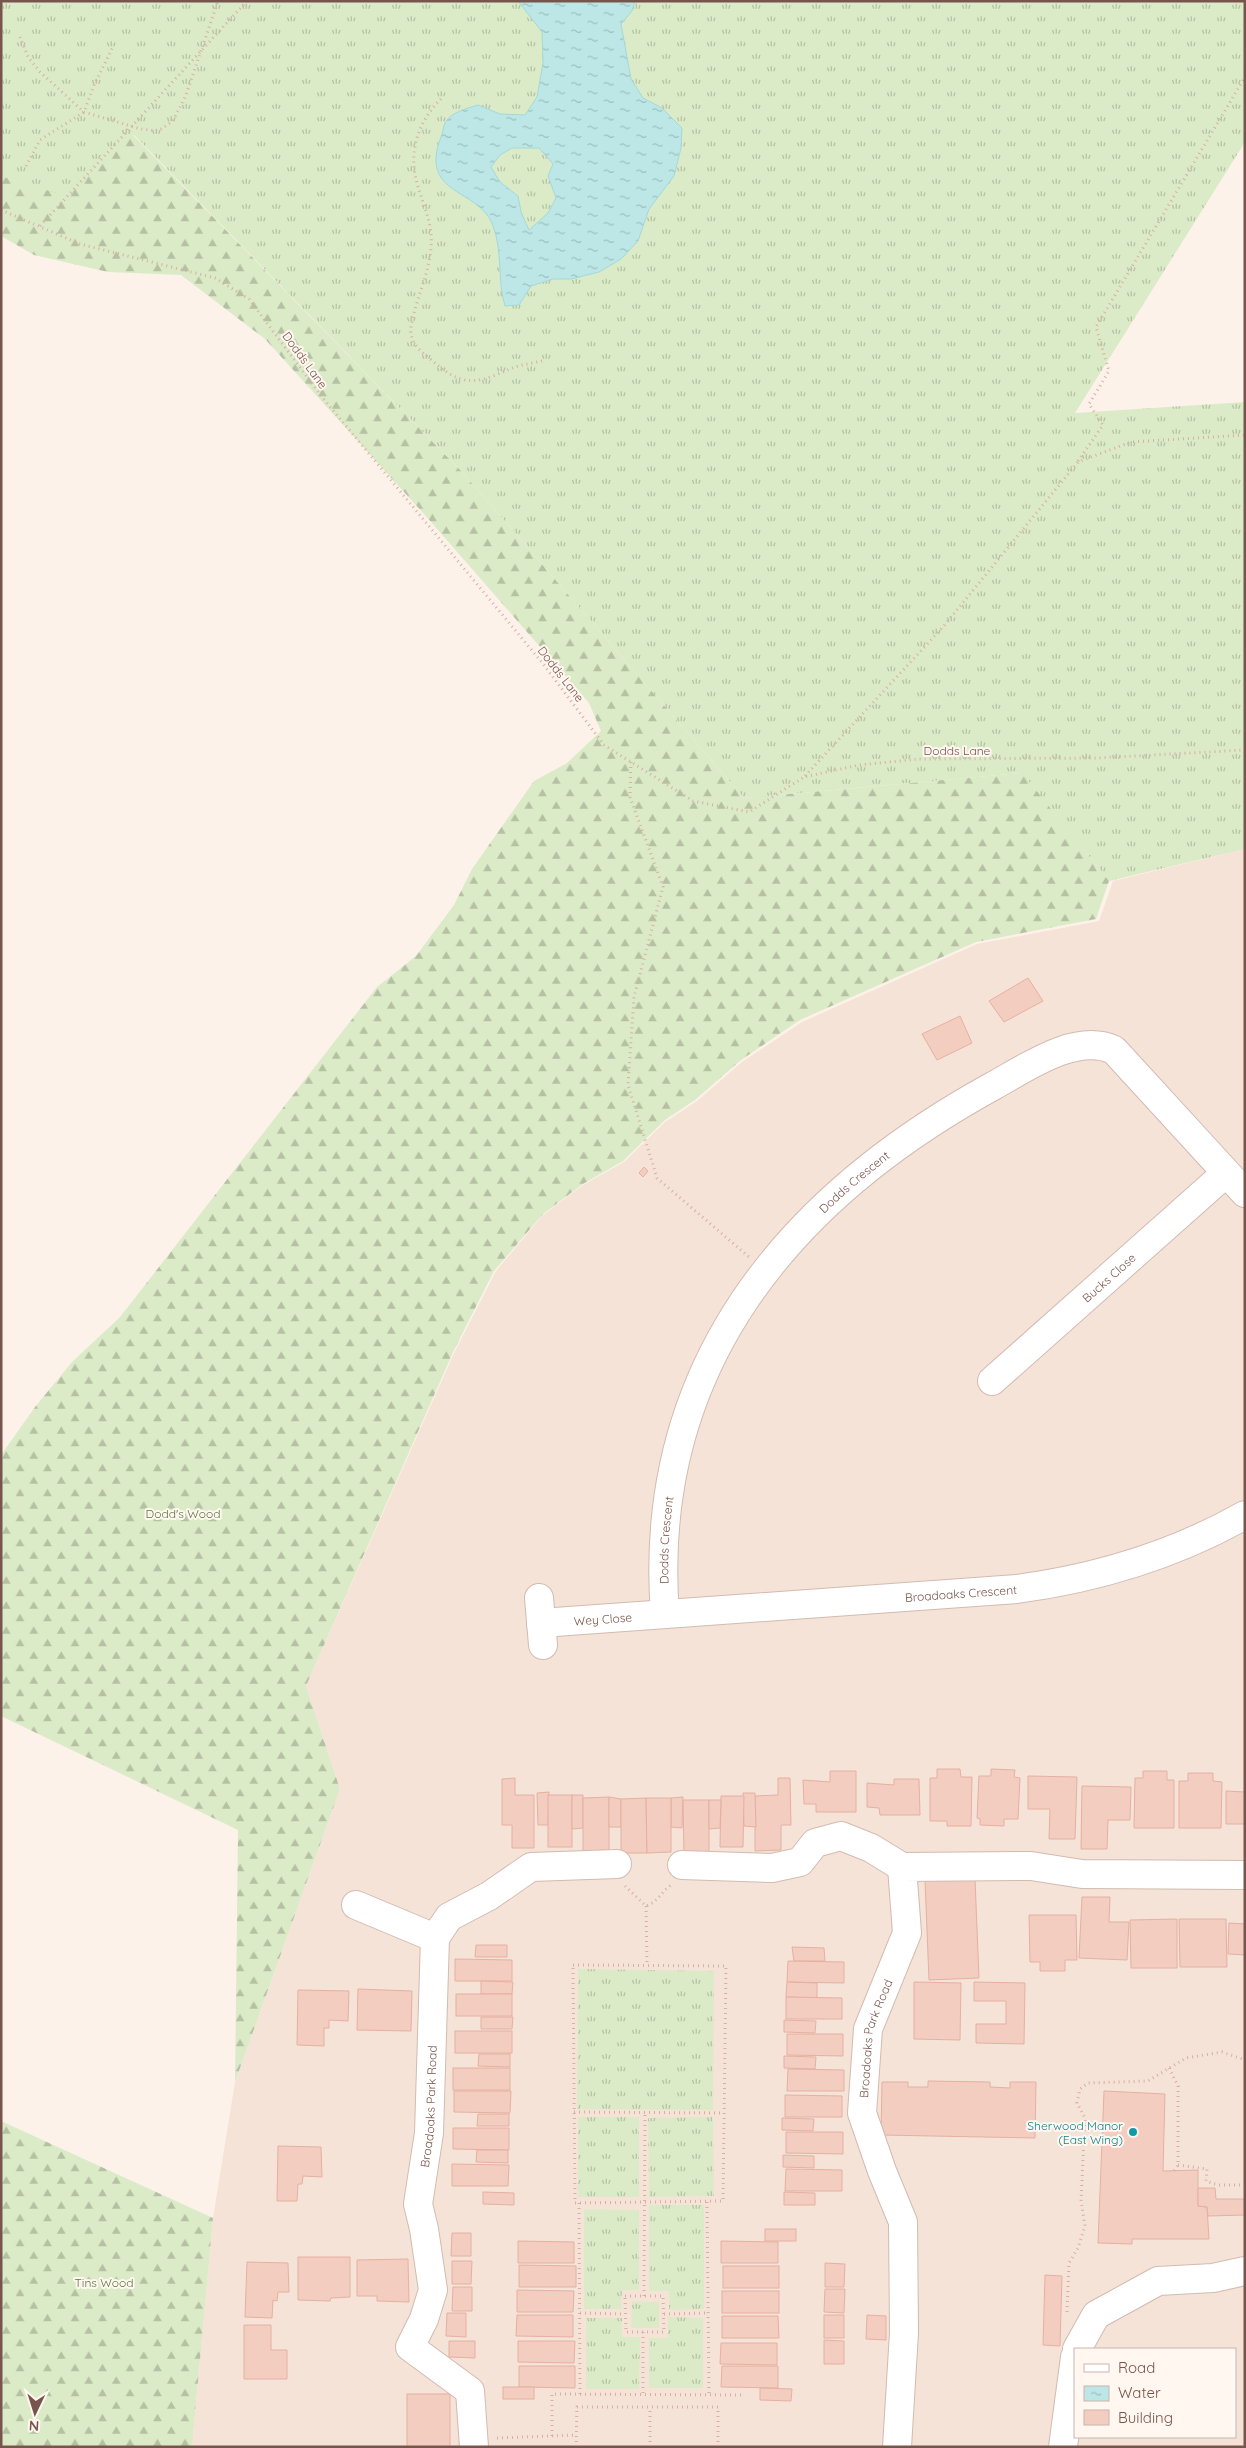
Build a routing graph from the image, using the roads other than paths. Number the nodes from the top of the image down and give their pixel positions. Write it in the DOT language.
graph roads {
  1 [pos="1226,1173"];
  2 [pos="1245,1193"];
  3 [pos="992,1381"];
  4 [pos="1245,1515"];
  5 [pos="665,1614"];
  6 [pos="541,1622"];
  7 [pos="606,1864"];
  8 [pos="688,1865"];
  9 [pos="902,1867"];
  10 [pos="1245,1875"];
  11 [pos="356,1905"];
  12 [pos="435,1938"];
  13 [pos="1245,2271"];
  14 [pos="1078,2348"];
  15 [pos="1074,2364"];
  16 [pos="474,2443"];
  17 [pos="898,2447"];
  18 [pos="1063,2447"];
  1 -- 2 [label="street, Dodds Crescent"];
  1 -- 3 [label="street, Bucks Close"];
  1 -- 5 [label="street, Dodds Crescent"];
  4 -- 5 [label="street, Broadoaks Crescent"];
  5 -- 6 [label="street, Wey Close"];
  7 -- 12 [label="street"];
  8 -- 9 [label="street"];
  9 -- 10 [label="street"];
  9 -- 17 [label="street, Broadoaks Park Road"];
  11 -- 12 [label="street"];
  12 -- 16 [label="street, Broadoaks Park Road"];
  13 -- 14 [label="street"];
  15 -- 18 [label="street"];
}
